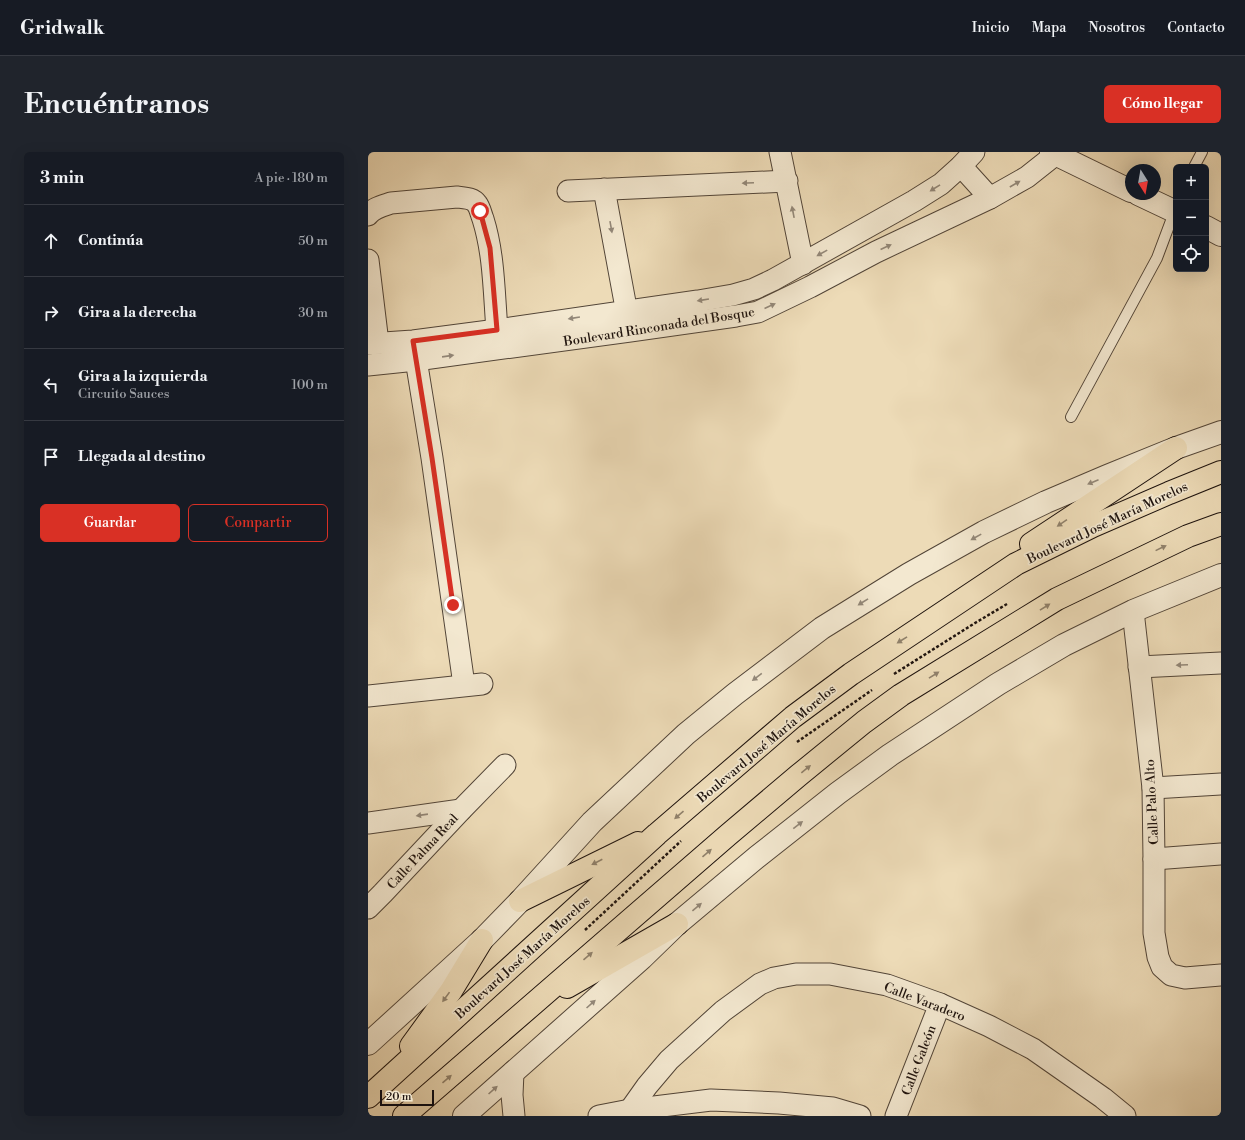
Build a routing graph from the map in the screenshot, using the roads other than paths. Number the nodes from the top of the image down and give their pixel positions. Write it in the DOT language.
graph roads {
  1 [pos="780,152"];
  2 [pos="1202,152"];
  3 [pos="1054,153"];
  4 [pos="967,159"];
  5 [pos="1196,164"];
  6 [pos="786,181"];
  7 [pos="1125,188"];
  8 [pos="604,189"];
  9 [pos="568,191"];
  10 [pos="990,198"];
  11 [pos="1151,200"];
  12 [pos="1173,210"];
  13 [pos="368,215"];
  14 [pos="1173,219"];
  15 [pos="1209,229"];
  16 [pos="1221,235"];
  17 [pos="368,260"];
  18 [pos="803,264"];
  19 [pos="627,311"];
  20 [pos="497,330"];
  21 [pos="630,331"];
  22 [pos="373,343"];
  23 [pos="414,350"];
  24 [pos="368,365"];
  25 [pos="1071,417"];
  26 [pos="1221,432"];
  27 [pos="1176,448"];
  28 [pos="1221,472"];
  29 [pos="1221,524"];
  30 [pos="1221,575"];
  31 [pos="1133,611"];
  32 [pos="931,621"];
  33 [pos="1221,663"];
  34 [pos="1139,667"];
  35 [pos="368,696"];
  36 [pos="505,765"];
  37 [pos="1221,784"];
  38 [pos="1153,788"];
  39 [pos="461,810"];
  40 [pos="368,823"];
  41 [pos="657,834"];
  42 [pos="1221,854"];
  43 [pos="1154,859"];
  44 [pos="520,901"];
  45 [pos="368,908"];
  46 [pos="678,924"];
  47 [pos="482,940"];
  48 [pos="1221,975"];
  49 [pos="940,1004"];
  50 [pos="526,1010"];
  51 [pos="368,1044"];
  52 [pos="513,1072"];
  53 [pos="390,1078"];
  54 [pos="368,1097"];
  55 [pos="411,1110"];
  56 [pos="630,1110"];
  57 [pos="464,1116"];
  58 [pos="514,1116"];
  59 [pos="599,1116"];
  60 [pos="860,1116"];
  61 [pos="896,1116"];
  62 [pos="1125,1116"];
  1 -- 6 [label="street"];
  2 -- 5 [label="lane"];
  3 -- 7 [label="street"];
  10 -- 3 [label="street, Boulevard Rinconada del Bosque, one-way"];
  4 -- 10 [label="street"];
  4 -- 18 [label="street, Boulevard Rinconada del Bosque, one-way"];
  6 -- 8 [label="street, one-way"];
  18 -- 6 [label="street, one-way"];
  8 -- 9 [label="street"];
  8 -- 19 [label="street, one-way"];
  21 -- 10 [label="street, Boulevard Rinconada del Bosque, one-way"];
  11 -- 12 [label="street"];
  13 -- 20 [label="street"];
  14 -- 25 [label="lane"];
  15 -- 16 [label="street"];
  17 -- 22 [label="street"];
  18 -- 19 [label="street, Boulevard Rinconada del Bosque, one-way"];
  19 -- 20 [label="street, Boulevard Rinconada del Bosque, one-way"];
  19 -- 21 [label="street"];
  20 -- 23 [label="street, Boulevard Rinconada del Bosque"];
  23 -- 21 [label="street, Boulevard Rinconada del Bosque, one-way"];
  22 -- 23 [label="street, Boulevard Rinconada del Bosque"];
  23 -- 24 [label="street, Boulevard Rinconada del Bosque"];
  23 -- 35 [label="street"];
  26 -- 27 [label="street"];
  27 -- 32 [label="main road, one-way"];
  27 -- 44 [label="street, one-way"];
  28 -- 32 [label="main road, Boulevard José María Morelos"];
  50 -- 29 [label="main road, one-way"];
  30 -- 31 [label="street"];
  31 -- 34 [label="street, Calle Palo Alto"];
  46 -- 31 [label="street, one-way"];
  32 -- 41 [label="main road, Boulevard José María Morelos, one-way"];
  33 -- 34 [label="street, one-way"];
  34 -- 38 [label="street, Calle Palo Alto"];
  36 -- 39 [label="street"];
  37 -- 38 [label="street"];
  38 -- 43 [label="street, Calle Palo Alto"];
  39 -- 40 [label="street, Calle Palma Real, one-way"];
  39 -- 45 [label="street, Calle Palma Real"];
  41 -- 44 [label="main road, one-way"];
  41 -- 53 [label="main road, Boulevard José María Morelos"];
  42 -- 43 [label="street"];
  43 -- 48 [label="street, Calle Palo Alto"];
  44 -- 47 [label="street"];
  46 -- 50 [label="main road"];
  52 -- 46 [label="street, one-way"];
  47 -- 51 [label="street"];
  47 -- 53 [label="main road, one-way"];
  49 -- 56 [label="street, Calle Varadero"];
  49 -- 61 [label="street, Calle Galeón"];
  49 -- 62 [label="street, Calle Varadero"];
  55 -- 50 [label="main road, one-way"];
  57 -- 52 [label="street, one-way"];
  52 -- 58 [label="street"];
  53 -- 54 [label="main road, Boulevard José María Morelos"];
  56 -- 59 [label="street"];
  56 -- 60 [label="street"];
}
